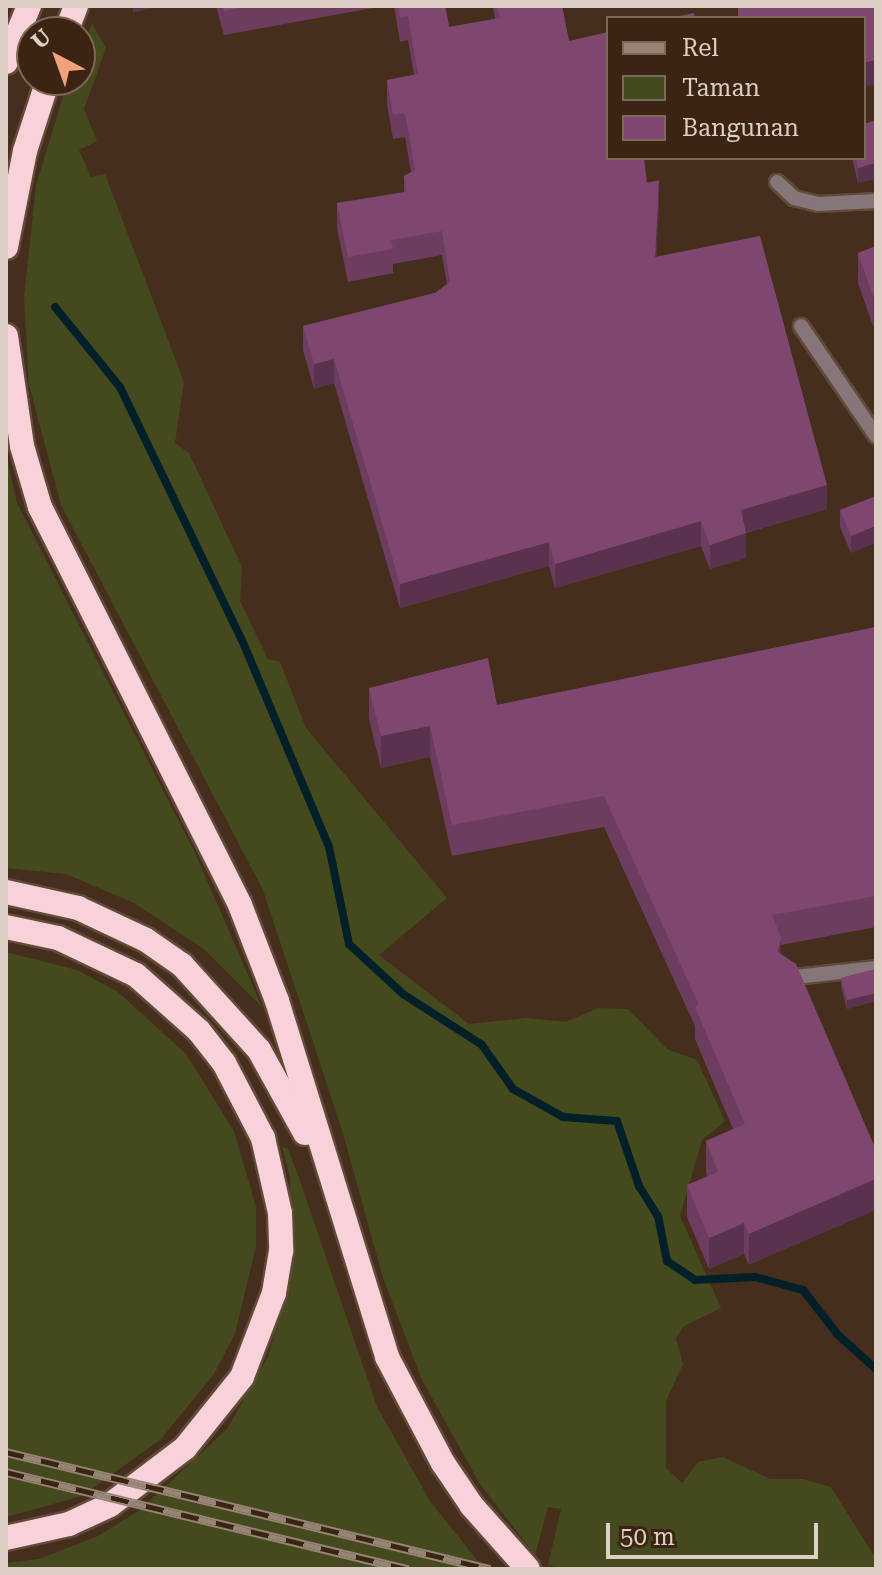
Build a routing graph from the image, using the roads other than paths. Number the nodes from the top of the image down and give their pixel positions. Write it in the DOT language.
graph roads {
  1 [pos="29,6"];
  2 [pos="6,62"];
  3 [pos="43,96"];
  4 [pos="777,182"];
  5 [pos="876,201"];
  6 [pos="6,247"];
  7 [pos="801,326"];
  8 [pos="6,336"];
  9 [pos="876,436"];
  10 [pos="6,892"];
  11 [pos="6,927"];
  12 [pos="876,968"];
  13 [pos="786,978"];
  14 [pos="347,1235"];
  15 [pos="6,1538"];
  16 [pos="528,1569"];
  1 -- 2 [label="highway"];
  3 -- 6 [label="highway"];
  4 -- 5 [label="lane"];
  7 -- 9 [label="lane"];
  8 -- 14 [label="highway"];
  10 -- 14 [label="highway"];
  11 -- 15 [label="highway"];
  12 -- 13 [label="lane"];
  14 -- 16 [label="highway"];
}
